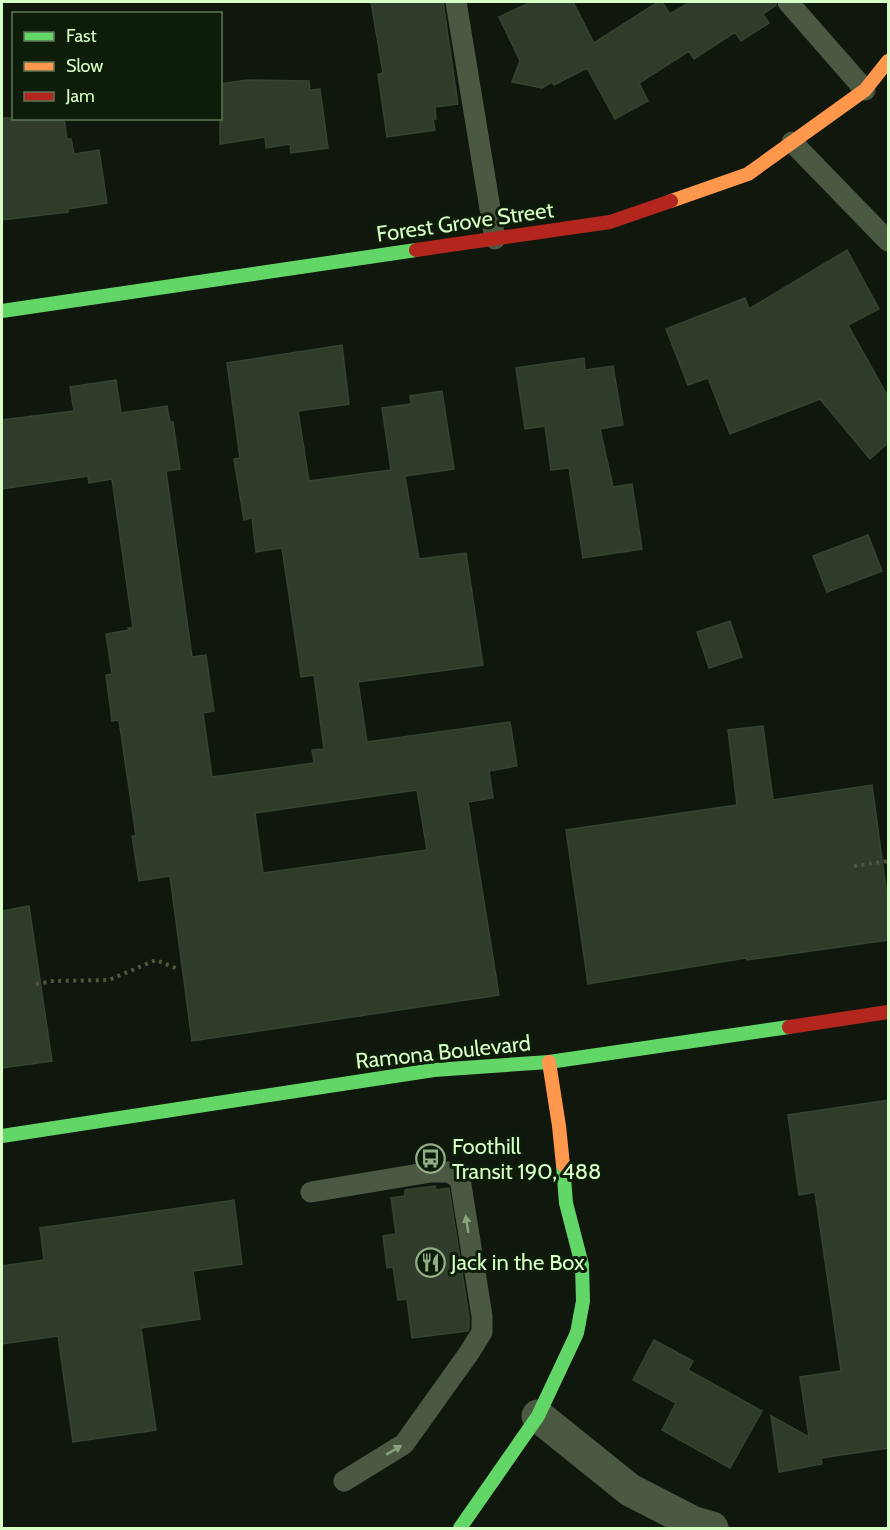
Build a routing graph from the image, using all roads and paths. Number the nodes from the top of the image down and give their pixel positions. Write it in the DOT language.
graph roads {
  1 [pos="456,2"];
  2 [pos="788,2"];
  3 [pos="888,61"];
  4 [pos="865,90"];
  5 [pos="792,142"];
  6 [pos="495,239"];
  7 [pos="888,241"];
  8 [pos="2,311"];
  9 [pos="888,861"];
  10 [pos="854,866"];
  11 [pos="178,969"];
  12 [pos="36,984"];
  13 [pos="888,1012"];
  14 [pos="549,1062"];
  15 [pos="2,1136"];
  16 [pos="311,1192"];
  17 [pos="538,1416"];
  18 [pos="344,1481"];
  19 [pos="460,1528"];
  20 [pos="712,1528"];
  1 -- 6 [label="lane"];
  2 -- 4 [label="lane"];
  3 -- 4 [label="street, Forest Grove Street"];
  4 -- 5 [label="street, Forest Grove Street"];
  5 -- 6 [label="street, Forest Grove Street"];
  5 -- 7 [label="lane"];
  6 -- 8 [label="street, Forest Grove Street"];
  9 -- 10 [label="path"];
  11 -- 12 [label="path"];
  13 -- 14 [label="street, Ramona Boulevard"];
  14 -- 15 [label="street, Ramona Boulevard"];
  14 -- 17 [label="street"];
  18 -- 16 [label="lane, one-way"];
  17 -- 19 [label="street"];
  17 -- 20 [label="street"];
}
